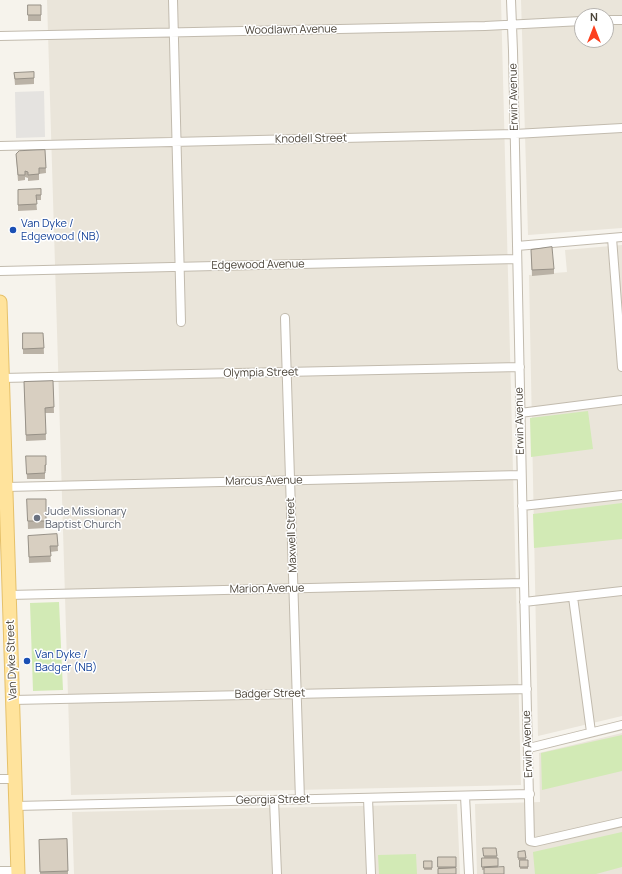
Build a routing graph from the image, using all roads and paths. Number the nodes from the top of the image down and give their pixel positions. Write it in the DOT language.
graph roads {
  1 [pos="173,0"];
  2 [pos="511,0"];
  3 [pos="574,21"];
  4 [pos="512,25"];
  5 [pos="174,33"];
  6 [pos="0,36"];
  7 [pos="622,128"];
  8 [pos="515,134"];
  9 [pos="176,142"];
  10 [pos="0,146"];
  11 [pos="622,237"];
  12 [pos="612,238"];
  13 [pos="517,246"];
  14 [pos="517,259"];
  15 [pos="180,267"];
  16 [pos="0,271"];
  17 [pos="0,302"];
  18 [pos="285,318"];
  19 [pos="181,322"];
  20 [pos="1,335"];
  21 [pos="520,367"];
  22 [pos="622,367"];
  23 [pos="287,372"];
  24 [pos="2,378"];
  25 [pos="622,400"];
  26 [pos="520,413"];
  27 [pos="2,430"];
  28 [pos="522,475"];
  29 [pos="290,480"];
  30 [pos="6,487"];
  31 [pos="622,495"];
  32 [pos="522,506"];
  33 [pos="4,525"];
  34 [pos="524,584"];
  35 [pos="294,589"];
  36 [pos="622,591"];
  37 [pos="10,595"];
  38 [pos="573,597"];
  39 [pos="524,602"];
  40 [pos="527,689"];
  41 [pos="297,694"];
  42 [pos="13,700"];
  43 [pos="622,725"];
  44 [pos="591,732"];
  45 [pos="529,748"];
  46 [pos="0,779"];
  47 [pos="15,779"];
  48 [pos="530,794"];
  49 [pos="465,796"];
  50 [pos="368,798"];
  51 [pos="274,800"];
  52 [pos="300,800"];
  53 [pos="16,806"];
  54 [pos="622,822"];
  55 [pos="0,871"];
  56 [pos="18,872"];
  57 [pos="277,874"];
  58 [pos="370,874"];
  59 [pos="469,874"];
  1 -- 5 [label="street"];
  2 -- 4 [label="street, Erwin Avenue"];
  3 -- 4 [label="street, Woodlawn Avenue"];
  4 -- 5 [label="street, Woodlawn Avenue"];
  4 -- 8 [label="street, Erwin Avenue"];
  5 -- 6 [label="street, Woodlawn Avenue"];
  5 -- 9 [label="street"];
  7 -- 8 [label="street, Knodell Street"];
  8 -- 9 [label="street, Knodell Street"];
  8 -- 13 [label="street, Erwin Avenue"];
  9 -- 10 [label="street, Knodell Street"];
  9 -- 15 [label="street"];
  11 -- 12 [label="street"];
  12 -- 13 [label="street"];
  12 -- 22 [label="street"];
  13 -- 14 [label="street, Erwin Avenue"];
  14 -- 15 [label="street, Edgewood Avenue"];
  14 -- 21 [label="street, Erwin Avenue"];
  15 -- 16 [label="street, Edgewood Avenue"];
  15 -- 19 [label="street"];
  17 -- 20 [label="main road, Van Dyke Street"];
  18 -- 23 [label="street, Maxwell Street"];
  20 -- 24 [label="main road, Van Dyke Street"];
  21 -- 23 [label="street, Olympia Street"];
  21 -- 26 [label="street, Erwin Avenue"];
  23 -- 24 [label="street, Olympia Street"];
  23 -- 29 [label="street, Maxwell Street"];
  24 -- 27 [label="main road, Van Dyke Street"];
  25 -- 26 [label="street"];
  26 -- 28 [label="street, Erwin Avenue"];
  27 -- 30 [label="main road, Van Dyke Street"];
  28 -- 29 [label="street, Marcus Avenue"];
  28 -- 32 [label="street, Erwin Avenue"];
  29 -- 30 [label="street, Marcus Avenue"];
  29 -- 35 [label="street, Maxwell Street"];
  30 -- 33 [label="main road, Van Dyke Street"];
  31 -- 32 [label="street"];
  32 -- 34 [label="street, Erwin Avenue"];
  33 -- 37 [label="main road, Van Dyke Street"];
  34 -- 35 [label="street, Marion Avenue"];
  34 -- 39 [label="street, Erwin Avenue"];
  35 -- 37 [label="street, Marion Avenue"];
  35 -- 41 [label="street, Maxwell Street"];
  36 -- 38 [label="street"];
  37 -- 42 [label="main road, Van Dyke Street"];
  38 -- 39 [label="street"];
  38 -- 44 [label="street"];
  39 -- 40 [label="street, Erwin Avenue"];
  40 -- 41 [label="street, Badger Street"];
  40 -- 45 [label="street, Erwin Avenue"];
  41 -- 42 [label="street, Badger Street"];
  41 -- 52 [label="street, Maxwell Street"];
  42 -- 47 [label="main road, Van Dyke Street"];
  43 -- 44 [label="street"];
  44 -- 45 [label="street"];
  45 -- 48 [label="street, Erwin Avenue"];
  46 -- 47 [label="street"];
  47 -- 53 [label="main road, Van Dyke Street"];
  48 -- 49 [label="street, Georgia Street"];
  48 -- 54 [label="street, Erwin Avenue"];
  49 -- 50 [label="street, Georgia Street"];
  49 -- 59 [label="street"];
  50 -- 52 [label="street, Georgia Street"];
  50 -- 58 [label="street"];
  51 -- 52 [label="street, Georgia Street"];
  51 -- 53 [label="street, Georgia Street"];
  51 -- 57 [label="street"];
  53 -- 56 [label="main road, Van Dyke Street"];
  55 -- 56 [label="street"];
}
